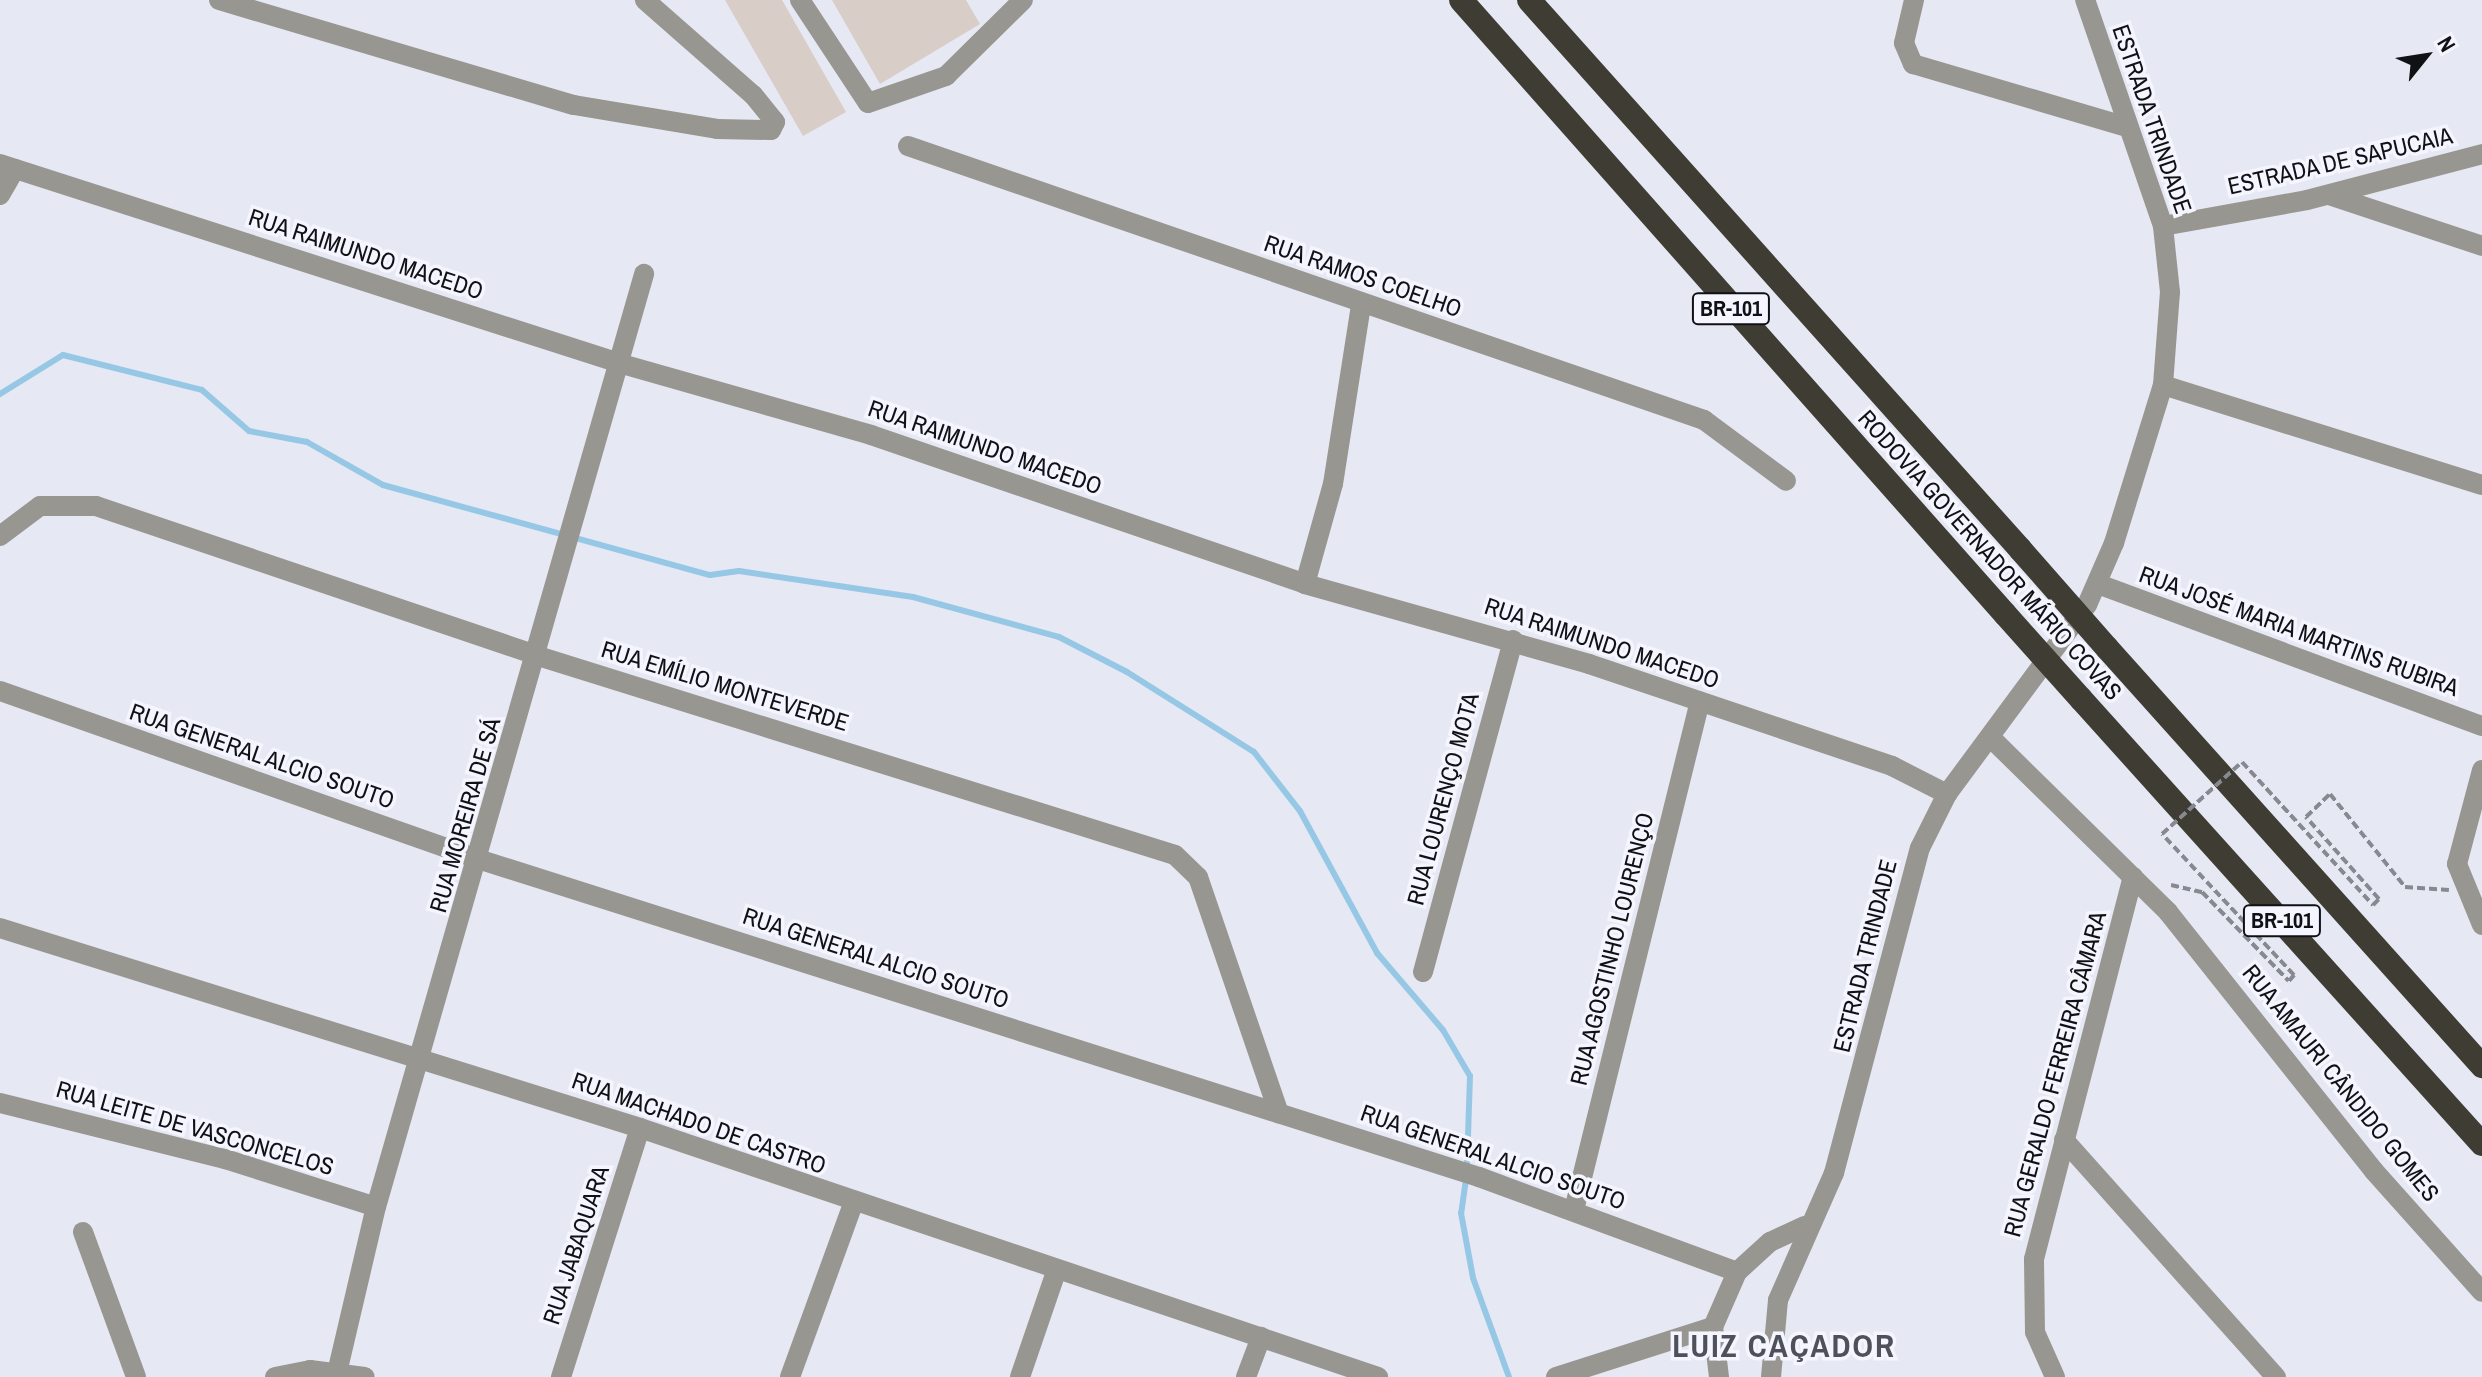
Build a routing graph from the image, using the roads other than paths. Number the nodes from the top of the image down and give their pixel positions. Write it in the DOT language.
graph roads {
  1 [pos="219,0"];
  2 [pos="645,0"];
  3 [pos="800,0"];
  4 [pos="1023,0"];
  5 [pos="1461,0"];
  6 [pos="1529,0"];
  7 [pos="1545,0"];
  8 [pos="1914,0"];
  9 [pos="2085,0"];
  10 [pos="1552,25"];
  11 [pos="2123,126"];
  12 [pos="908,146"];
  13 [pos="2482,154"];
  14 [pos="7,167"];
  15 [pos="0,195"];
  16 [pos="2329,195"];
  17 [pos="2163,226"];
  18 [pos="2482,246"];
  19 [pos="644,274"];
  20 [pos="1361,305"];
  21 [pos="622,364"];
  22 [pos="2163,385"];
  23 [pos="1786,481"];
  24 [pos="2482,485"];
  25 [pos="0,536"];
  26 [pos="1305,584"];
  27 [pos="2098,584"];
  28 [pos="1513,640"];
  29 [pos="538,656"];
  30 [pos="0,691"];
  31 [pos="1700,701"];
  32 [pos="2482,726"];
  33 [pos="1990,737"];
  34 [pos="2482,770"];
  35 [pos="1947,794"];
  36 [pos="481,860"];
  37 [pos="2133,877"];
  38 [pos="2482,925"];
  39 [pos="0,928"];
  40 [pos="1423,972"];
  41 [pos="420,1062"];
  42 [pos="2482,1066"];
  43 [pos="0,1103"];
  44 [pos="1279,1113"];
  45 [pos="640,1128"];
  46 [pos="2064,1140"];
  47 [pos="2482,1144"];
  48 [pos="853,1204"];
  49 [pos="376,1207"];
  50 [pos="1574,1210"];
  51 [pos="1805,1226"];
  52 [pos="83,1232"];
  53 [pos="1056,1272"];
  54 [pos="1737,1272"];
  55 [pos="2482,1292"];
  56 [pos="1713,1327"];
  57 [pos="1261,1337"];
  58 [pos="336,1374"];
  59 [pos="136,1377"];
  60 [pos="275,1377"];
  61 [pos="365,1377"];
  62 [pos="561,1377"];
  63 [pos="790,1377"];
  64 [pos="1020,1377"];
  65 [pos="1246,1377"];
  66 [pos="1378,1377"];
  67 [pos="1556,1377"];
  68 [pos="1719,1377"];
  69 [pos="1771,1377"];
  70 [pos="2055,1377"];
  71 [pos="2276,1377"];
  1 -- 2 [label="street"];
  3 -- 4 [label="street"];
  5 -- 47 [label="highway, RODOVIA GOVERNADOR MÁRIO COVAS / BR-101, bridge"];
  6 -- 10 [label="highway, RODOVIA GOVERNADOR MÁRIO COVAS / BR-101"];
  7 -- 10 [label="highway"];
  8 -- 11 [label="street"];
  9 -- 11 [label="street, ESTRADA TRINDADE"];
  10 -- 42 [label="highway, RODOVIA GOVERNADOR MÁRIO COVAS / BR-101, bridge"];
  11 -- 17 [label="street, ESTRADA TRINDADE"];
  12 -- 20 [label="street, RUA RAMOS COELHO"];
  13 -- 16 [label="street, ESTRADA DE SAPUCAIA"];
  14 -- 15 [label="street"];
  14 -- 21 [label="street, RUA RAIMUNDO MACEDO"];
  16 -- 17 [label="street, ESTRADA DE SAPUCAIA"];
  16 -- 18 [label="street"];
  17 -- 22 [label="street, ESTRADA TRINDADE"];
  19 -- 21 [label="street, RUA MOREIRA DE SÁ"];
  20 -- 23 [label="street, RUA RAMOS COELHO"];
  20 -- 26 [label="street"];
  21 -- 26 [label="street, RUA RAIMUNDO MACEDO"];
  21 -- 29 [label="street, RUA MOREIRA DE SÁ"];
  22 -- 24 [label="street"];
  22 -- 27 [label="street, ESTRADA TRINDADE"];
  25 -- 29 [label="street, RUA EMÍLIO MONTEVERDE"];
  26 -- 28 [label="street, RUA RAIMUNDO MACEDO"];
  27 -- 32 [label="street, RUA JOSÉ MARIA MARTINS RUBIRA"];
  27 -- 33 [label="street, ESTRADA TRINDADE"];
  28 -- 31 [label="street, RUA RAIMUNDO MACEDO"];
  28 -- 40 [label="street, RUA LOURENÇO MOTA"];
  29 -- 36 [label="street, RUA MOREIRA DE SÁ"];
  29 -- 44 [label="street, RUA EMÍLIO MONTEVERDE"];
  30 -- 36 [label="street, RUA GENERAL ALCIO SOUTO"];
  31 -- 35 [label="street, RUA RAIMUNDO MACEDO"];
  31 -- 50 [label="street, RUA AGOSTINHO LOURENÇO"];
  33 -- 35 [label="street, ESTRADA TRINDADE"];
  33 -- 37 [label="street, RUA AMAURI CÂNDIDO GOMES"];
  34 -- 38 [label="street"];
  35 -- 51 [label="street, ESTRADA TRINDADE"];
  36 -- 41 [label="street, RUA MOREIRA DE SÁ"];
  36 -- 44 [label="street, RUA GENERAL ALCIO SOUTO"];
  37 -- 46 [label="street, RUA GERALDO FERREIRA CÂMARA"];
  37 -- 55 [label="street, RUA AMAURI CÂNDIDO GOMES"];
  39 -- 41 [label="street, RUA MACHADO DE CASTRO"];
  41 -- 45 [label="street, RUA MACHADO DE CASTRO"];
  41 -- 49 [label="street, RUA MOREIRA DE SÁ"];
  43 -- 49 [label="street, RUA LEITE DE VASCONCELOS"];
  44 -- 50 [label="street, RUA GENERAL ALCIO SOUTO"];
  45 -- 48 [label="street, RUA MACHADO DE CASTRO"];
  45 -- 62 [label="street, RUA JABAQUARA"];
  46 -- 70 [label="street, RUA GERALDO FERREIRA CÂMARA"];
  46 -- 71 [label="street"];
  48 -- 53 [label="street, RUA MACHADO DE CASTRO"];
  48 -- 63 [label="street"];
  49 -- 58 [label="street, RUA MOREIRA DE SÁ"];
  50 -- 54 [label="street, RUA GENERAL ALCIO SOUTO"];
  51 -- 54 [label="street"];
  51 -- 69 [label="street, ESTRADA TRINDADE"];
  52 -- 59 [label="street"];
  53 -- 57 [label="street, RUA MACHADO DE CASTRO"];
  53 -- 64 [label="street"];
  54 -- 56 [label="street"];
  56 -- 67 [label="street"];
  56 -- 68 [label="street"];
  57 -- 65 [label="street"];
  57 -- 66 [label="street, RUA MACHADO DE CASTRO"];
  58 -- 60 [label="street"];
  58 -- 61 [label="street"];
}
